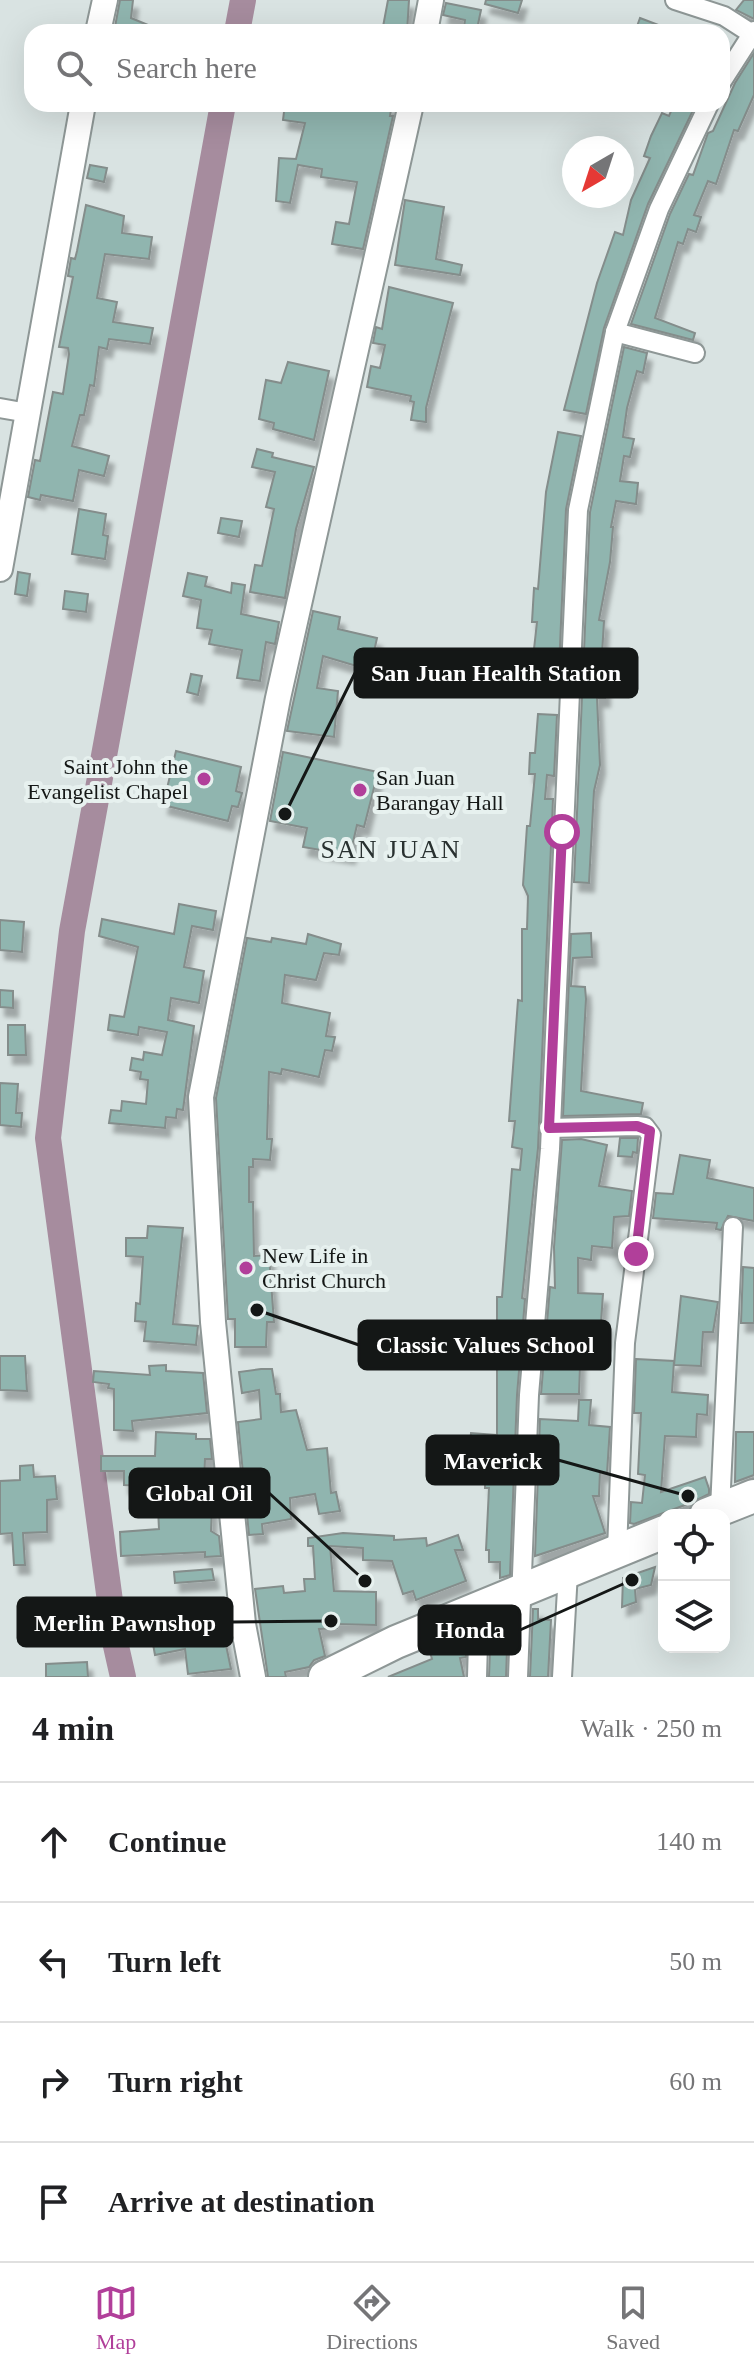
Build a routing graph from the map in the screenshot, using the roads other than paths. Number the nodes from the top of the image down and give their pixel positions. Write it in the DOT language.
graph roads {
  1 [pos="105,0"];
  2 [pos="431,0"];
  3 [pos="675,0"];
  4 [pos="696,3"];
  5 [pos="100,24"];
  6 [pos="426,24"];
  7 [pos="753,33"];
  8 [pos="730,69"];
  9 [pos="82,112"];
  10 [pos="409,112"];
  11 [pos="705,112"];
  12 [pos="615,332"];
  13 [pos="695,353"];
  14 [pos="0,408"];
  15 [pos="28,413"];
  16 [pos="7,480"];
  17 [pos="0,569"];
  18 [pos="549,1128"];
  19 [pos="733,1227"];
  20 [pos="754,1496"];
  21 [pos="713,1509"];
  22 [pos="721,1509"];
  23 [pos="658,1534"];
  24 [pos="617,1551"];
  25 [pos="568,1572"];
  26 [pos="524,1590"];
  27 [pos="479,1608"];
  28 [pos="253,1677"];
  29 [pos="325,1677"];
  30 [pos="477,1677"];
  31 [pos="518,1677"];
  32 [pos="562,1677"];
  1 -- 5 [label="main road"];
  2 -- 6 [label="main road"];
  3 -- 4 [label="street"];
  4 -- 7 [label="street"];
  7 -- 8 [label="street"];
  9 -- 15 [label="main road"];
  10 -- 28 [label="main road"];
  11 -- 12 [label="street"];
  12 -- 13 [label="street"];
  12 -- 18 [label="street"];
  14 -- 15 [label="street"];
  15 -- 16 [label="main road"];
  16 -- 17 [label="main road"];
  18 -- 24 [label="street"];
  18 -- 26 [label="street"];
  19 -- 21 [label="street"];
  20 -- 22 [label="highway"];
  23 -- 24 [label="highway"];
  24 -- 25 [label="highway"];
  25 -- 26 [label="highway"];
  25 -- 32 [label="street"];
  26 -- 27 [label="highway"];
  26 -- 31 [label="street"];
  27 -- 29 [label="highway"];
  27 -- 30 [label="street"];
}
